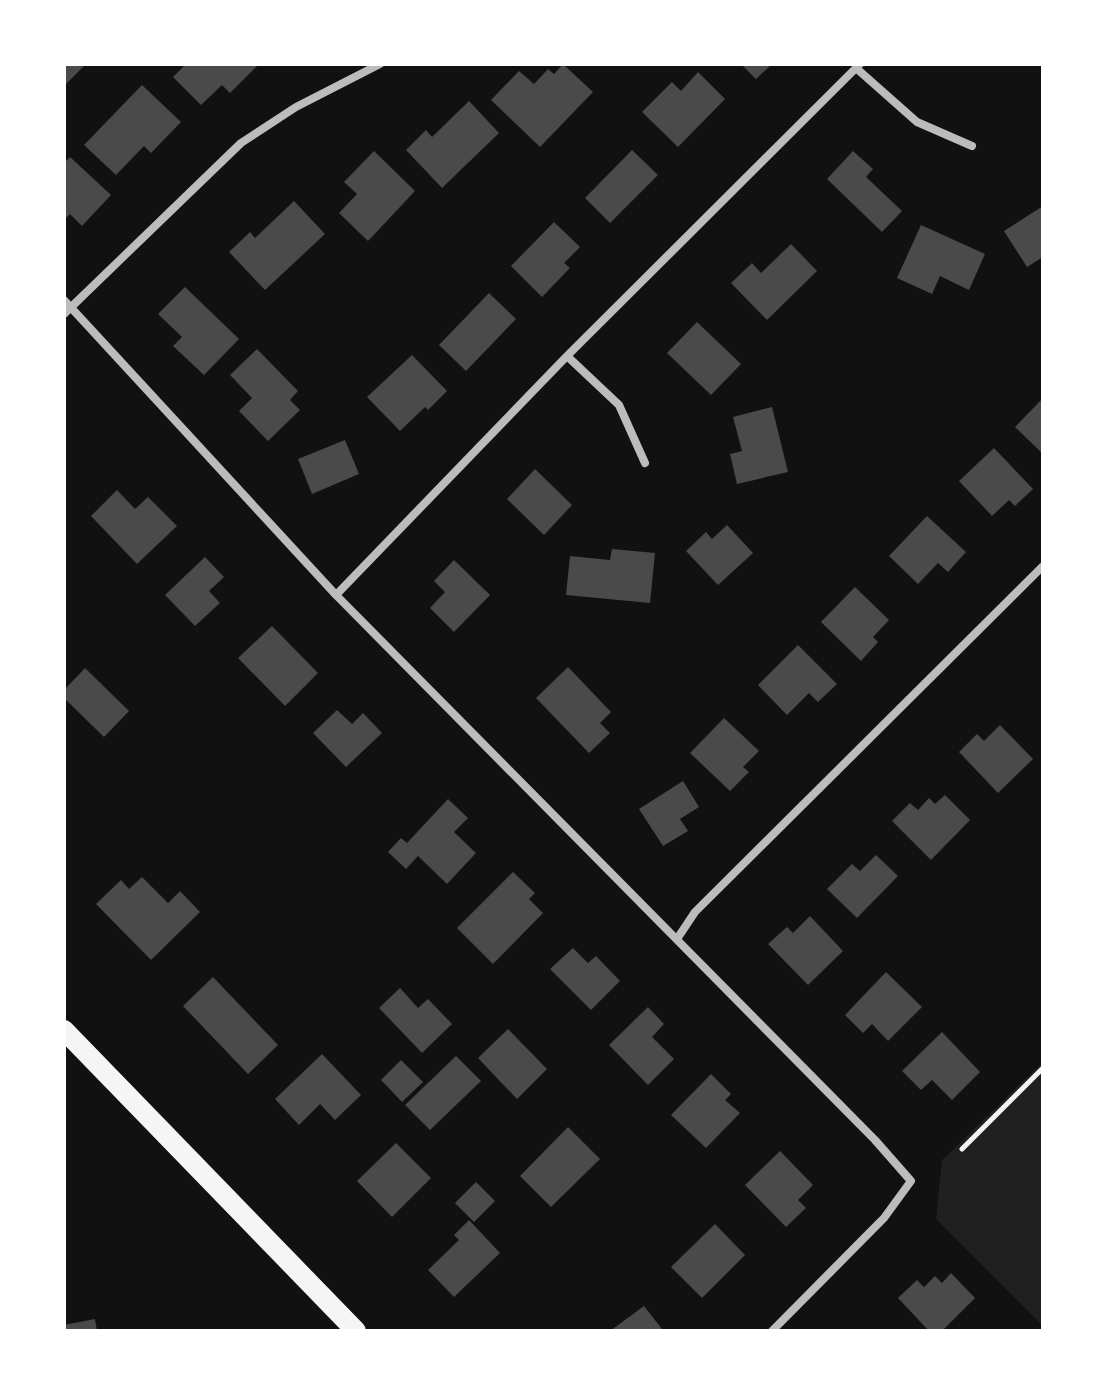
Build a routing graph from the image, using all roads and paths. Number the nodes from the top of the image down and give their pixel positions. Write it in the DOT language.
graph roads {
  1 [pos="380,64"];
  2 [pos="858,66"];
  3 [pos="972,146"];
  4 [pos="66,307"];
  5 [pos="567,356"];
  6 [pos="645,463"];
  7 [pos="1043,566"];
  8 [pos="336,595"];
  9 [pos="677,939"];
  10 [pos="64,1030"];
  11 [pos="1043,1068"];
  12 [pos="962,1149"];
  13 [pos="356,1331"];
  14 [pos="772,1331"];
  1 -- 4 [label="street"];
  2 -- 3 [label="street"];
  2 -- 5 [label="street"];
  4 -- 8 [label="street"];
  5 -- 6 [label="street"];
  5 -- 8 [label="street"];
  7 -- 9 [label="street"];
  8 -- 9 [label="street"];
  9 -- 14 [label="street"];
  10 -- 13 [label="main road"];
  11 -- 12 [label="path"];
}
